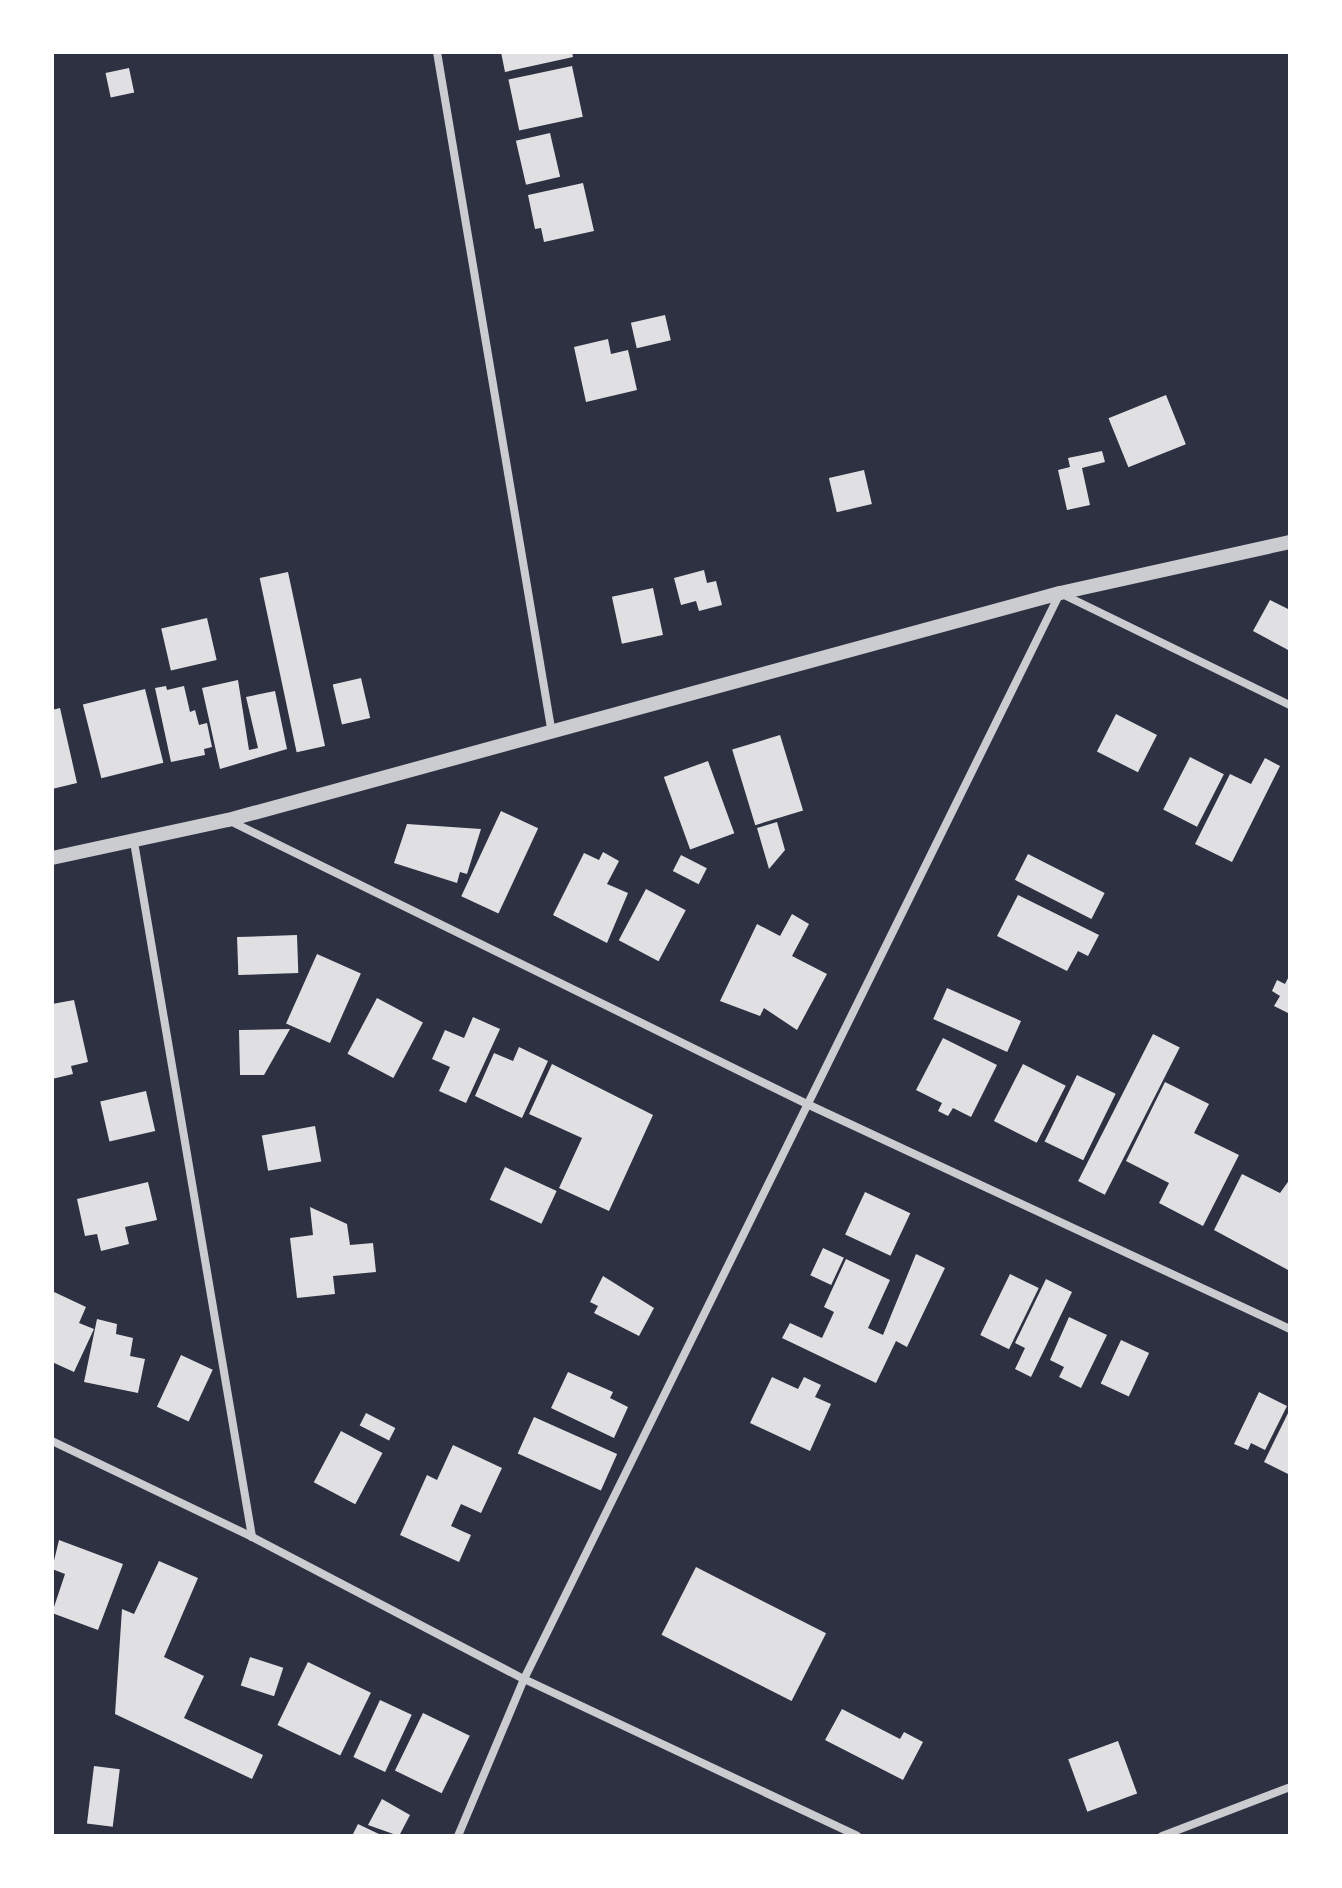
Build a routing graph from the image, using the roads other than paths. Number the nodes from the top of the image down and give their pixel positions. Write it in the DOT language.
graph roads {
  1 [pos="437,52"];
  2 [pos="1290,542"];
  3 [pos="1060,593"];
  4 [pos="1290,705"];
  5 [pos="551,728"];
  6 [pos="228,820"];
  7 [pos="134,842"];
  8 [pos="52,858"];
  9 [pos="807,1104"];
  10 [pos="1290,1329"];
  11 [pos="52,1441"];
  12 [pos="252,1537"];
  13 [pos="524,1679"];
  14 [pos="1290,1787"];
  15 [pos="458,1836"];
  16 [pos="857,1836"];
  17 [pos="1162,1836"];
  1 -- 5 [label="street"];
  2 -- 3 [label="street"];
  3 -- 4 [label="street"];
  3 -- 5 [label="street"];
  3 -- 9 [label="street"];
  5 -- 6 [label="street"];
  6 -- 7 [label="street"];
  6 -- 9 [label="street"];
  7 -- 8 [label="street"];
  7 -- 12 [label="street"];
  9 -- 10 [label="street"];
  9 -- 13 [label="street"];
  11 -- 12 [label="street"];
  12 -- 13 [label="street"];
  13 -- 15 [label="street"];
  13 -- 16 [label="street"];
  14 -- 17 [label="street"];
}
